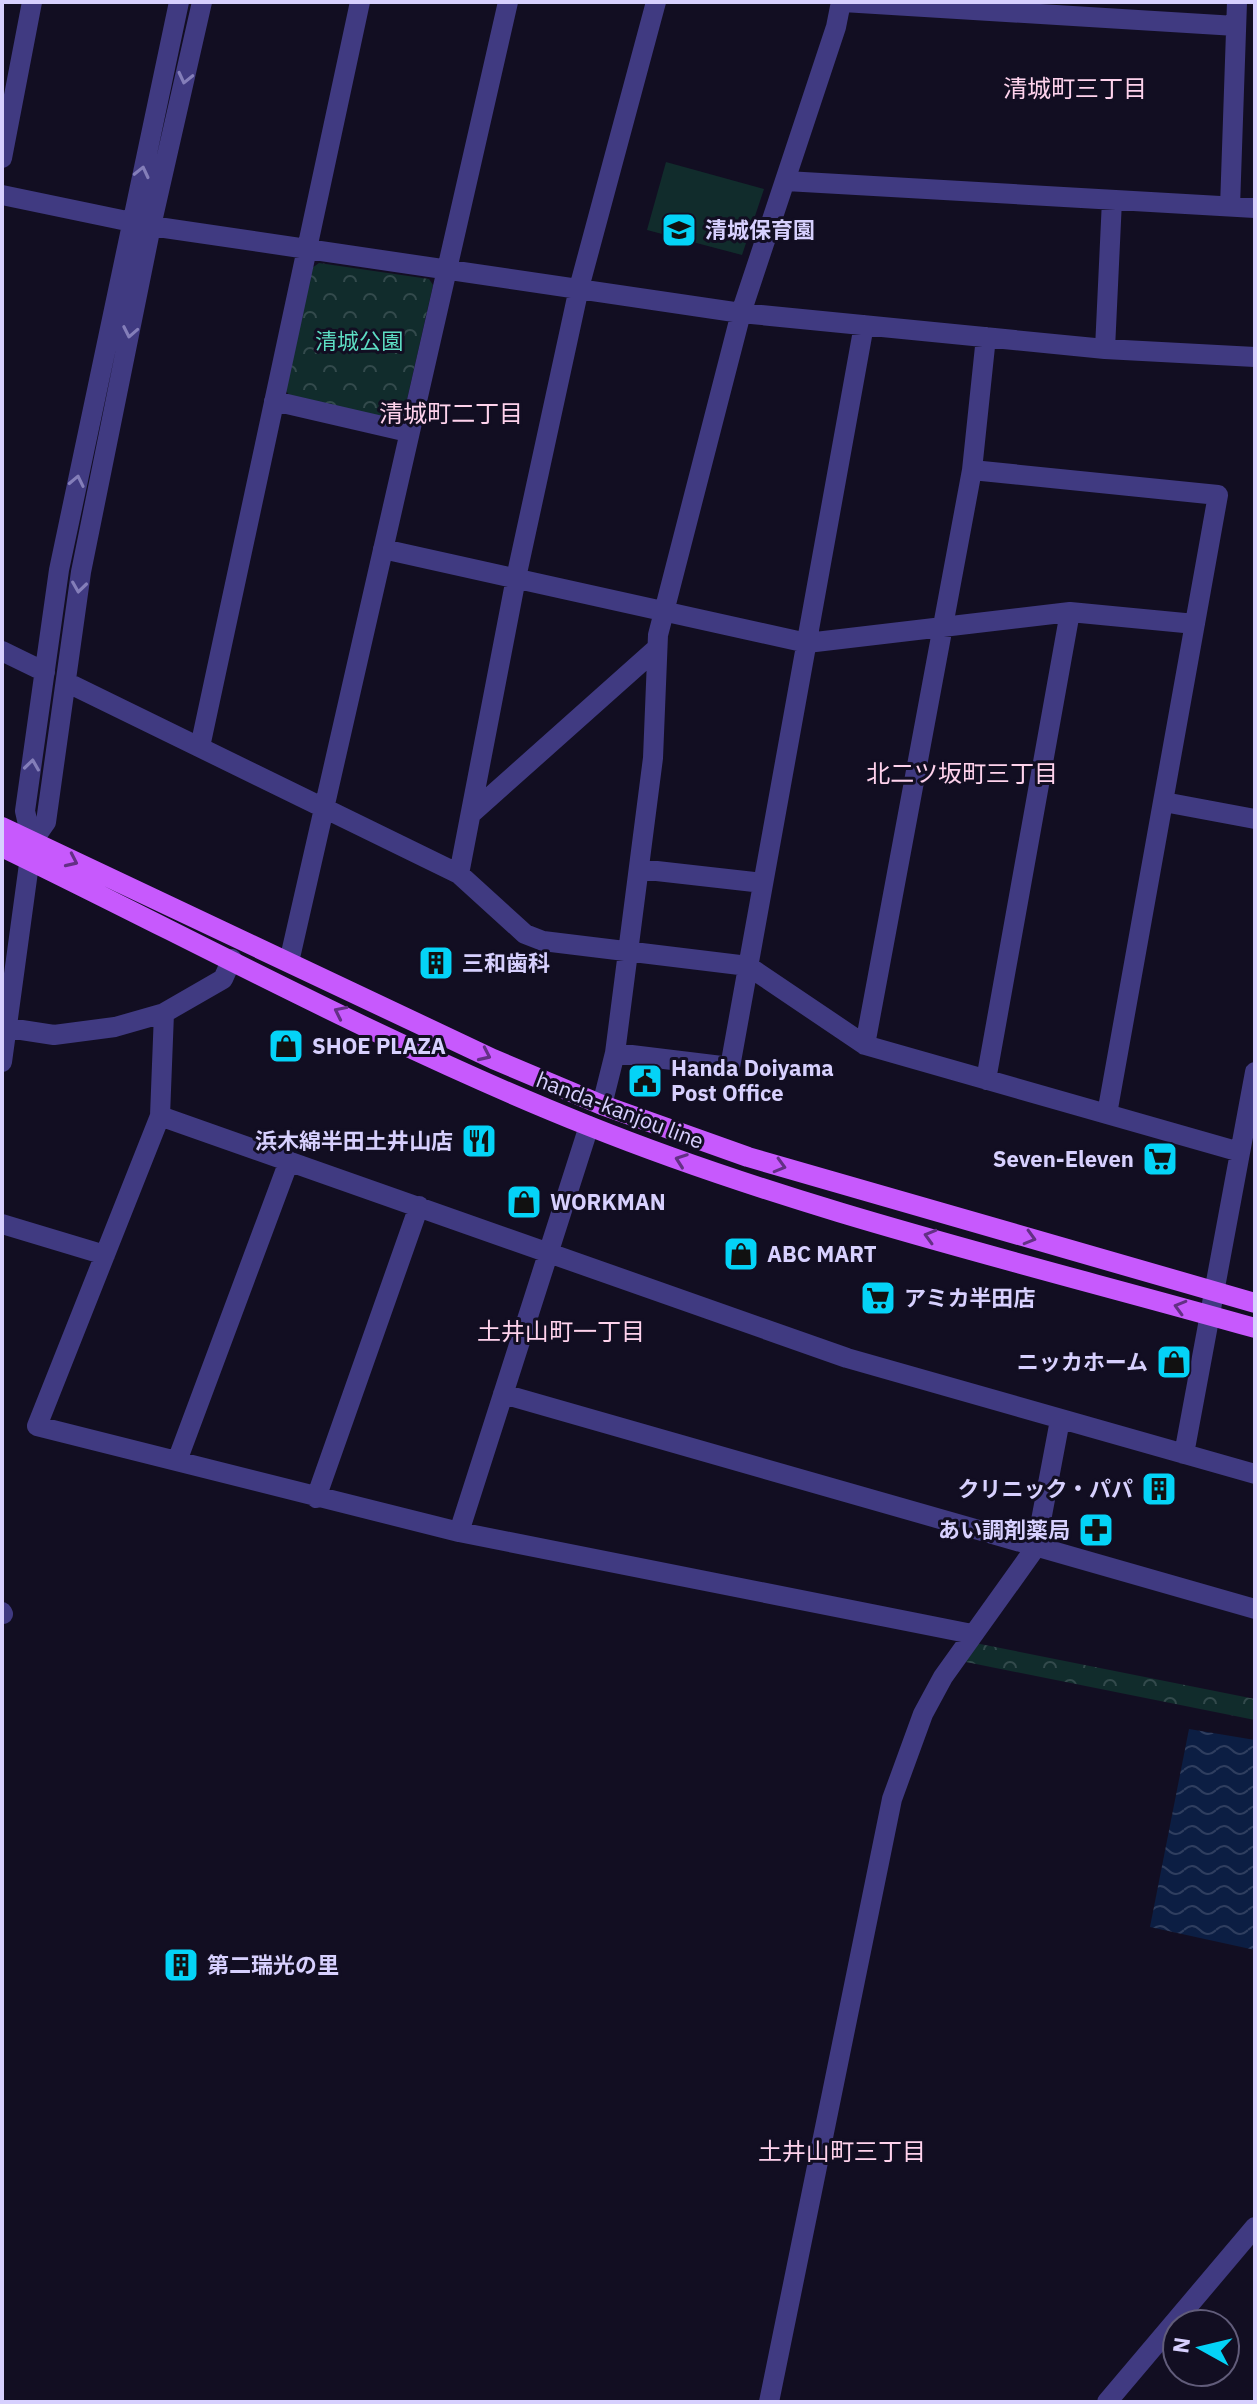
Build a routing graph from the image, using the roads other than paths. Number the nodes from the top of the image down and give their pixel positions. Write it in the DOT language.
graph roads {
  1 [pos="32,2"];
  2 [pos="179,2"];
  3 [pos="202,2"];
  4 [pos="360,2"];
  5 [pos="508,2"];
  6 [pos="656,2"];
  7 [pos="842,2"];
  8 [pos="1237,2"];
  9 [pos="1236,26"];
  10 [pos="2,158"];
  11 [pos="786,181"];
  12 [pos="2,195"];
  13 [pos="1112,200"];
  14 [pos="1230,207"];
  15 [pos="1255,208"];
  16 [pos="130,222"];
  17 [pos="151,226"];
  18 [pos="306,250"];
  19 [pos="447,270"];
  20 [pos="579,288"];
  21 [pos="741,313"];
  22 [pos="864,325"];
  23 [pos="986,337"];
  24 [pos="1105,349"];
  25 [pos="1255,357"];
  26 [pos="274,401"];
  27 [pos="408,432"];
  28 [pos="972,470"];
  29 [pos="383,549"];
  30 [pos="516,578"];
  31 [pos="665,611"];
  32 [pos="1070,612"];
  33 [pos="1195,624"];
  34 [pos="941,627"];
  35 [pos="807,643"];
  36 [pos="656,649"];
  37 [pos="2,651"];
  38 [pos="45,672"];
  39 [pos="66,682"];
  40 [pos="200,747"];
  41 [pos="1164,802"];
  42 [pos="323,808"];
  43 [pos="472,813"];
  44 [pos="1255,819"];
  45 [pos="2,827"];
  46 [pos="2,847"];
  47 [pos="30,851"];
  48 [pos="639,869"];
  49 [pos="459,874"];
  50 [pos="763,883"];
  51 [pos="630,949"];
  52 [pos="232,959"];
  53 [pos="289,962"];
  54 [pos="748,966"];
  55 [pos="164,1013"];
  56 [pos="4,1028"];
  57 [pos="865,1045"];
  58 [pos="615,1053"];
  59 [pos="2,1062"];
  60 [pos="1255,1072"];
  61 [pos="986,1080"];
  62 [pos="602,1105"];
  63 [pos="1107,1114"];
  64 [pos="160,1116"];
  65 [pos="589,1126"];
  66 [pos="1240,1152"];
  67 [pos="289,1161"];
  68 [pos="419,1206"];
  69 [pos="2,1224"];
  70 [pos="549,1250"];
  71 [pos="105,1255"];
  72 [pos="1214,1292"];
  73 [pos="1255,1303"];
  74 [pos="1209,1315"];
  75 [pos="1255,1328"];
  76 [pos="503,1394"];
  77 [pos="1060,1420"];
  78 [pos="1184,1454"];
  79 [pos="177,1461"];
  80 [pos="1255,1474"];
  81 [pos="316,1498"];
  82 [pos="459,1532"];
  83 [pos="1036,1547"];
  84 [pos="1255,1609"];
  85 [pos="972,1634"];
  86 [pos="1255,2227"];
  87 [pos="769,2402"];
  88 [pos="1107,2402"];
  1 -- 10 [label="street"];
  16 -- 2 [label="street, one-way"];
  3 -- 17 [label="street, one-way"];
  4 -- 18 [label="street"];
  5 -- 19 [label="street"];
  6 -- 20 [label="street"];
  7 -- 9 [label="street"];
  7 -- 11 [label="street"];
  8 -- 9 [label="street"];
  9 -- 14 [label="street"];
  11 -- 13 [label="street"];
  11 -- 21 [label="street"];
  12 -- 16 [label="street"];
  13 -- 14 [label="street"];
  13 -- 24 [label="street"];
  14 -- 15 [label="street"];
  16 -- 17 [label="street"];
  38 -- 16 [label="street, one-way"];
  17 -- 18 [label="street"];
  17 -- 39 [label="street, one-way"];
  18 -- 19 [label="street"];
  18 -- 26 [label="street"];
  19 -- 20 [label="street"];
  19 -- 27 [label="street"];
  20 -- 21 [label="street"];
  20 -- 30 [label="street"];
  21 -- 22 [label="street"];
  21 -- 31 [label="street"];
  22 -- 23 [label="street"];
  22 -- 35 [label="street"];
  23 -- 24 [label="street"];
  23 -- 28 [label="street"];
  24 -- 25 [label="street"];
  26 -- 27 [label="street"];
  26 -- 40 [label="street"];
  27 -- 29 [label="street"];
  28 -- 33 [label="street"];
  28 -- 34 [label="street"];
  29 -- 30 [label="street"];
  29 -- 42 [label="street"];
  30 -- 31 [label="street"];
  30 -- 43 [label="street"];
  31 -- 35 [label="street"];
  31 -- 36 [label="street"];
  32 -- 33 [label="street"];
  32 -- 34 [label="street"];
  32 -- 61 [label="street"];
  33 -- 41 [label="street"];
  34 -- 35 [label="street"];
  34 -- 57 [label="street"];
  35 -- 50 [label="street"];
  36 -- 43 [label="street"];
  36 -- 48 [label="street"];
  37 -- 38 [label="street"];
  47 -- 38 [label="street, one-way"];
  39 -- 40 [label="street"];
  39 -- 47 [label="street"];
  40 -- 42 [label="street"];
  41 -- 44 [label="street"];
  41 -- 63 [label="street"];
  42 -- 49 [label="street"];
  42 -- 53 [label="street"];
  43 -- 49 [label="street"];
  45 -- 47 [label="main road, handa-kanjou line"];
  46 -- 47 [label="main road, handa-kanjou line"];
  47 -- 52 [label="main road, handa-kanjou line"];
  47 -- 53 [label="main road, handa-kanjou line, one-way"];
  47 -- 56 [label="street"];
  48 -- 50 [label="street"];
  48 -- 51 [label="street"];
  49 -- 51 [label="street"];
  50 -- 54 [label="street"];
  51 -- 54 [label="street"];
  51 -- 58 [label="street"];
  52 -- 55 [label="street"];
  65 -- 52 [label="main road, handa-kanjou line, one-way"];
  53 -- 62 [label="main road, handa-kanjou line, one-way"];
  54 -- 57 [label="street"];
  54 -- 58 [label="street"];
  55 -- 56 [label="street"];
  55 -- 64 [label="street"];
  56 -- 59 [label="street"];
  57 -- 61 [label="street"];
  58 -- 62 [label="street"];
  60 -- 66 [label="street"];
  61 -- 63 [label="street"];
  62 -- 72 [label="main road, handa-kanjou line, one-way"];
  63 -- 66 [label="street"];
  64 -- 67 [label="street"];
  64 -- 71 [label="street"];
  65 -- 70 [label="street"];
  74 -- 65 [label="main road, handa-kanjou line, one-way"];
  66 -- 72 [label="street"];
  67 -- 68 [label="street"];
  67 -- 79 [label="street"];
  68 -- 70 [label="street"];
  68 -- 81 [label="street"];
  69 -- 71 [label="street"];
  70 -- 76 [label="street"];
  70 -- 77 [label="street"];
  71 -- 79 [label="street"];
  72 -- 73 [label="main road, handa-kanjou line"];
  72 -- 74 [label="street"];
  74 -- 75 [label="main road, handa-kanjou line"];
  74 -- 78 [label="street"];
  76 -- 82 [label="street"];
  76 -- 83 [label="street"];
  77 -- 78 [label="street"];
  77 -- 83 [label="street"];
  78 -- 80 [label="street"];
  79 -- 81 [label="street"];
  81 -- 82 [label="street"];
  82 -- 85 [label="street"];
  83 -- 84 [label="street"];
  83 -- 85 [label="street"];
  85 -- 87 [label="street"];
  86 -- 88 [label="street"];
}
